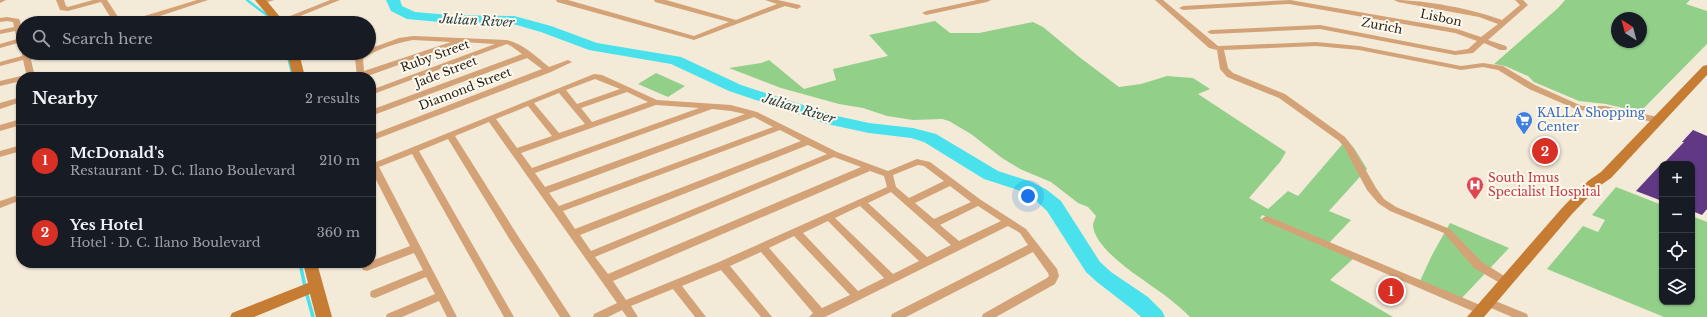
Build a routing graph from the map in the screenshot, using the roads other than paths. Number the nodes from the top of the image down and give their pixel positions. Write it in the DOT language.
graph roads {
  1 [pos="60,0"];
  2 [pos="102,0"];
  3 [pos="204,0"];
  4 [pos="336,0"];
  5 [pos="560,0"];
  6 [pos="658,0"];
  7 [pos="769,0"];
  8 [pos="987,0"];
  9 [pos="1159,0"];
  10 [pos="1398,0"];
  11 [pos="1519,0"];
  12 [pos="264,1"];
  13 [pos="1287,1"];
  14 [pos="784,4"];
  15 [pos="797,7"];
  16 [pos="1183,8"];
  17 [pos="926,13"];
  18 [pos="113,16"];
  19 [pos="153,16"];
  20 [pos="275,16"];
  21 [pos="295,16"];
  22 [pos="0,20"];
  23 [pos="16,22"];
  24 [pos="736,22"];
  25 [pos="1503,23"];
  26 [pos="16,28"];
  27 [pos="0,32"];
  28 [pos="1211,32"];
  29 [pos="463,40"];
  30 [pos="1483,40"];
  31 [pos="507,42"];
  32 [pos="16,44"];
  33 [pos="0,46"];
  34 [pos="1220,48"];
  35 [pos="1503,48"];
  36 [pos="376,50"];
  37 [pos="529,54"];
  38 [pos="16,58"];
  39 [pos="26,60"];
  40 [pos="295,60"];
  41 [pos="359,60"];
  42 [pos="568,62"];
  43 [pos="0,64"];
  44 [pos="1707,68"];
  45 [pos="548,70"];
  46 [pos="26,72"];
  47 [pos="298,72"];
  48 [pos="361,72"];
  49 [pos="372,72"];
  50 [pos="16,80"];
  51 [pos="0,84"];
  52 [pos="561,90"];
  53 [pos="626,90"];
  54 [pos="376,91"];
  55 [pos="16,101"];
  56 [pos="529,102"];
  57 [pos="655,102"];
  58 [pos="0,106"];
  59 [pos="713,106"];
  60 [pos="576,107"];
  61 [pos="376,111"];
  62 [pos="754,114"];
  63 [pos="491,118"];
  64 [pos="1658,120"];
  65 [pos="16,123"];
  66 [pos="590,125"];
  67 [pos="780,127"];
  68 [pos="0,128"];
  69 [pos="450,135"];
  70 [pos="376,136"];
  71 [pos="557,137"];
  72 [pos="806,142"];
  73 [pos="16,149"];
  74 [pos="414,150"];
  75 [pos="515,152"];
  76 [pos="0,154"];
  77 [pos="834,154"];
  78 [pos="376,166"];
  79 [pos="870,168"];
  80 [pos="530,172"];
  81 [pos="376,173"];
  82 [pos="888,174"];
  83 [pos="950,182"];
  84 [pos="892,188"];
  85 [pos="544,191"];
  86 [pos="16,199"];
  87 [pos="861,202"];
  88 [pos="908,202"];
  89 [pos="978,202"];
  90 [pos="0,205"];
  91 [pos="557,210"];
  92 [pos="829,217"];
  93 [pos="1267,219"];
  94 [pos="1009,221"];
  95 [pos="933,224"];
  96 [pos="796,232"];
  97 [pos="574,233"];
  98 [pos="958,246"];
  99 [pos="1035,246"];
  100 [pos="762,247"];
  101 [pos="416,248"];
  102 [pos="590,255"];
  103 [pos="926,262"];
  104 [pos="376,264"];
  105 [pos="723,265"];
  106 [pos="311,268"];
  107 [pos="429,272"];
  108 [pos="892,278"];
  109 [pos="607,279"];
  110 [pos="1505,282"];
  111 [pos="676,284"];
  112 [pos="316,286"];
  113 [pos="375,294"];
  114 [pos="441,296"];
  115 [pos="858,296"];
  116 [pos="624,304"];
  117 [pos="1481,310"];
  118 [pos="818,315"];
  119 [pos="238,317"];
  120 [pos="324,317"];
  121 [pos="392,317"];
  122 [pos="452,317"];
  123 [pos="510,317"];
  124 [pos="566,317"];
  125 [pos="598,317"];
  126 [pos="633,317"];
  127 [pos="701,317"];
  128 [pos="767,317"];
  129 [pos="896,317"];
  130 [pos="987,317"];
  131 [pos="1524,317"];
  1 -- 2 [label="street"];
  2 -- 18 [label="street"];
  3 -- 19 [label="street"];
  4 -- 21 [label="street"];
  5 -- 24 [label="street"];
  6 -- 24 [label="street"];
  7 -- 14 [label="street"];
  8 -- 17 [label="street"];
  9 -- 34 [label="street"];
  10 -- 25 [label="street"];
  11 -- 25 [label="street, Zurich"];
  12 -- 20 [label="street"];
  13 -- 16 [label="street, Lisbon"];
  13 -- 30 [label="street, Lisbon"];
  14 -- 15 [label="street"];
  14 -- 24 [label="street"];
  22 -- 23 [label="street"];
  25 -- 30 [label="street, Zurich"];
  26 -- 27 [label="street"];
  28 -- 30 [label="street, Zurich"];
  29 -- 31 [label="street"];
  29 -- 36 [label="street"];
  29 -- 49 [label="street"];
  30 -- 35 [label="street, Lisbon"];
  31 -- 37 [label="street"];
  31 -- 54 [label="street, Ruby Street"];
  32 -- 33 [label="street"];
  34 -- 64 [label="street"];
  34 -- 110 [label="street"];
  37 -- 45 [label="street"];
  37 -- 61 [label="street, Jade Street"];
  38 -- 43 [label="street"];
  39 -- 46 [label="street"];
  40 -- 47 [label="street"];
  41 -- 48 [label="street"];
  42 -- 45 [label="street, Diamond Street"];
  44 -- 64 [label="street"];
  45 -- 70 [label="street, Diamond Street"];
  50 -- 51 [label="street"];
  52 -- 53 [label="street"];
  52 -- 56 [label="street"];
  52 -- 60 [label="street"];
  53 -- 57 [label="street"];
  53 -- 60 [label="street"];
  55 -- 58 [label="street"];
  56 -- 63 [label="street"];
  56 -- 71 [label="street"];
  57 -- 59 [label="street"];
  57 -- 66 [label="street"];
  59 -- 62 [label="street"];
  59 -- 80 [label="street"];
  60 -- 66 [label="street"];
  62 -- 67 [label="street"];
  62 -- 85 [label="street"];
  63 -- 69 [label="street"];
  63 -- 75 [label="street"];
  64 -- 110 [label="street"];
  65 -- 68 [label="street"];
  66 -- 71 [label="street"];
  67 -- 72 [label="street"];
  67 -- 91 [label="street"];
  69 -- 74 [label="street"];
  69 -- 124 [label="street"];
  71 -- 75 [label="street"];
  72 -- 77 [label="street"];
  72 -- 97 [label="street"];
  73 -- 76 [label="street"];
  74 -- 78 [label="street"];
  74 -- 123 [label="street"];
  75 -- 80 [label="street"];
  77 -- 79 [label="street"];
  77 -- 102 [label="street"];
  79 -- 82 [label="street"];
  79 -- 109 [label="street"];
  80 -- 85 [label="street"];
  81 -- 101 [label="street"];
  82 -- 83 [label="street"];
  82 -- 84 [label="street"];
  83 -- 88 [label="street"];
  83 -- 89 [label="street"];
  84 -- 87 [label="street"];
  84 -- 88 [label="street"];
  85 -- 91 [label="street"];
  86 -- 90 [label="street"];
  87 -- 92 [label="street"];
  87 -- 103 [label="street"];
  88 -- 95 [label="street"];
  89 -- 94 [label="street"];
  89 -- 95 [label="street"];
  91 -- 97 [label="street"];
  92 -- 96 [label="street"];
  92 -- 108 [label="street"];
  93 -- 117 [label="street"];
  94 -- 98 [label="street"];
  94 -- 99 [label="street"];
  95 -- 98 [label="street"];
  96 -- 100 [label="street"];
  96 -- 115 [label="street"];
  97 -- 102 [label="street"];
  98 -- 103 [label="street"];
  99 -- 129 [label="street"];
  99 -- 130 [label="street"];
  100 -- 105 [label="street"];
  100 -- 118 [label="street"];
  101 -- 104 [label="street"];
  101 -- 107 [label="street"];
  102 -- 109 [label="street"];
  103 -- 108 [label="street"];
  105 -- 111 [label="street"];
  105 -- 128 [label="street"];
  106 -- 112 [label="street"];
  107 -- 113 [label="street"];
  107 -- 114 [label="street"];
  108 -- 115 [label="street"];
  109 -- 116 [label="street"];
  110 -- 117 [label="street"];
  111 -- 116 [label="street"];
  111 -- 127 [label="street"];
  112 -- 119 [label="street"];
  112 -- 120 [label="street"];
  114 -- 121 [label="street"];
  114 -- 122 [label="street"];
  115 -- 118 [label="street"];
  116 -- 125 [label="street"];
  116 -- 126 [label="street"];
  117 -- 131 [label="street"];
}
